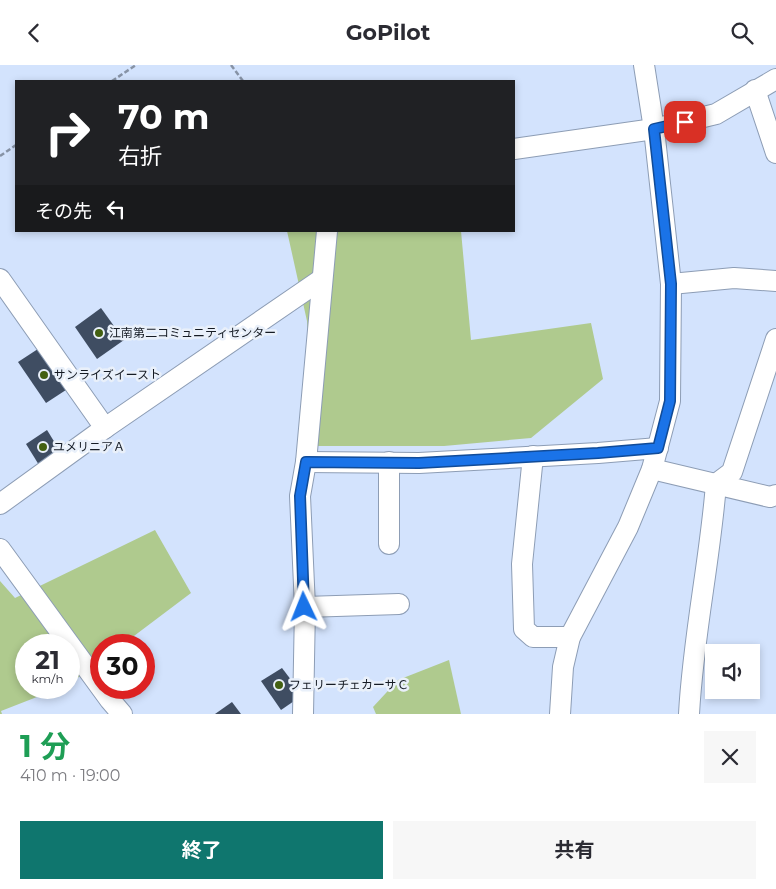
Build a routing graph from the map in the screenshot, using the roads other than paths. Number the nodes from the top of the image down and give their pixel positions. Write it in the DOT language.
graph roads {
  1 [pos="644,65"];
  2 [pos="776,79"];
  3 [pos="755,90"];
  4 [pos="654,129"];
  5 [pos="515,149"];
  6 [pos="776,153"];
  7 [pos="327,232"];
  8 [pos="0,279"];
  9 [pos="322,279"];
  10 [pos="776,281"];
  11 [pos="671,284"];
  12 [pos="776,339"];
  13 [pos="105,428"];
  14 [pos="658,448"];
  15 [pos="533,456"];
  16 [pos="306,462"];
  17 [pos="388,462"];
  18 [pos="652,469"];
  19 [pos="716,484"];
  20 [pos="776,495"];
  21 [pos="0,504"];
  22 [pos="389,544"];
  23 [pos="0,549"];
  24 [pos="399,605"];
  25 [pos="304,607"];
  26 [pos="570,637"];
  27 [pos="122,714"];
  28 [pos="303,714"];
  29 [pos="560,714"];
  30 [pos="689,714"];
  1 -- 4 [label="street"];
  2 -- 3 [label="street"];
  3 -- 4 [label="street"];
  3 -- 6 [label="street"];
  4 -- 5 [label="street"];
  4 -- 11 [label="street"];
  7 -- 9 [label="street"];
  8 -- 13 [label="street"];
  9 -- 13 [label="street"];
  9 -- 16 [label="street"];
  10 -- 11 [label="street"];
  11 -- 14 [label="street"];
  12 -- 19 [label="street"];
  13 -- 21 [label="street"];
  14 -- 15 [label="street"];
  14 -- 18 [label="street"];
  15 -- 17 [label="street"];
  15 -- 26 [label="street"];
  16 -- 17 [label="street"];
  16 -- 25 [label="street"];
  17 -- 22 [label="street"];
  18 -- 19 [label="street"];
  18 -- 26 [label="street"];
  19 -- 20 [label="street"];
  19 -- 30 [label="street"];
  23 -- 27 [label="street"];
  24 -- 25 [label="street"];
  25 -- 28 [label="street"];
  26 -- 29 [label="street"];
}
